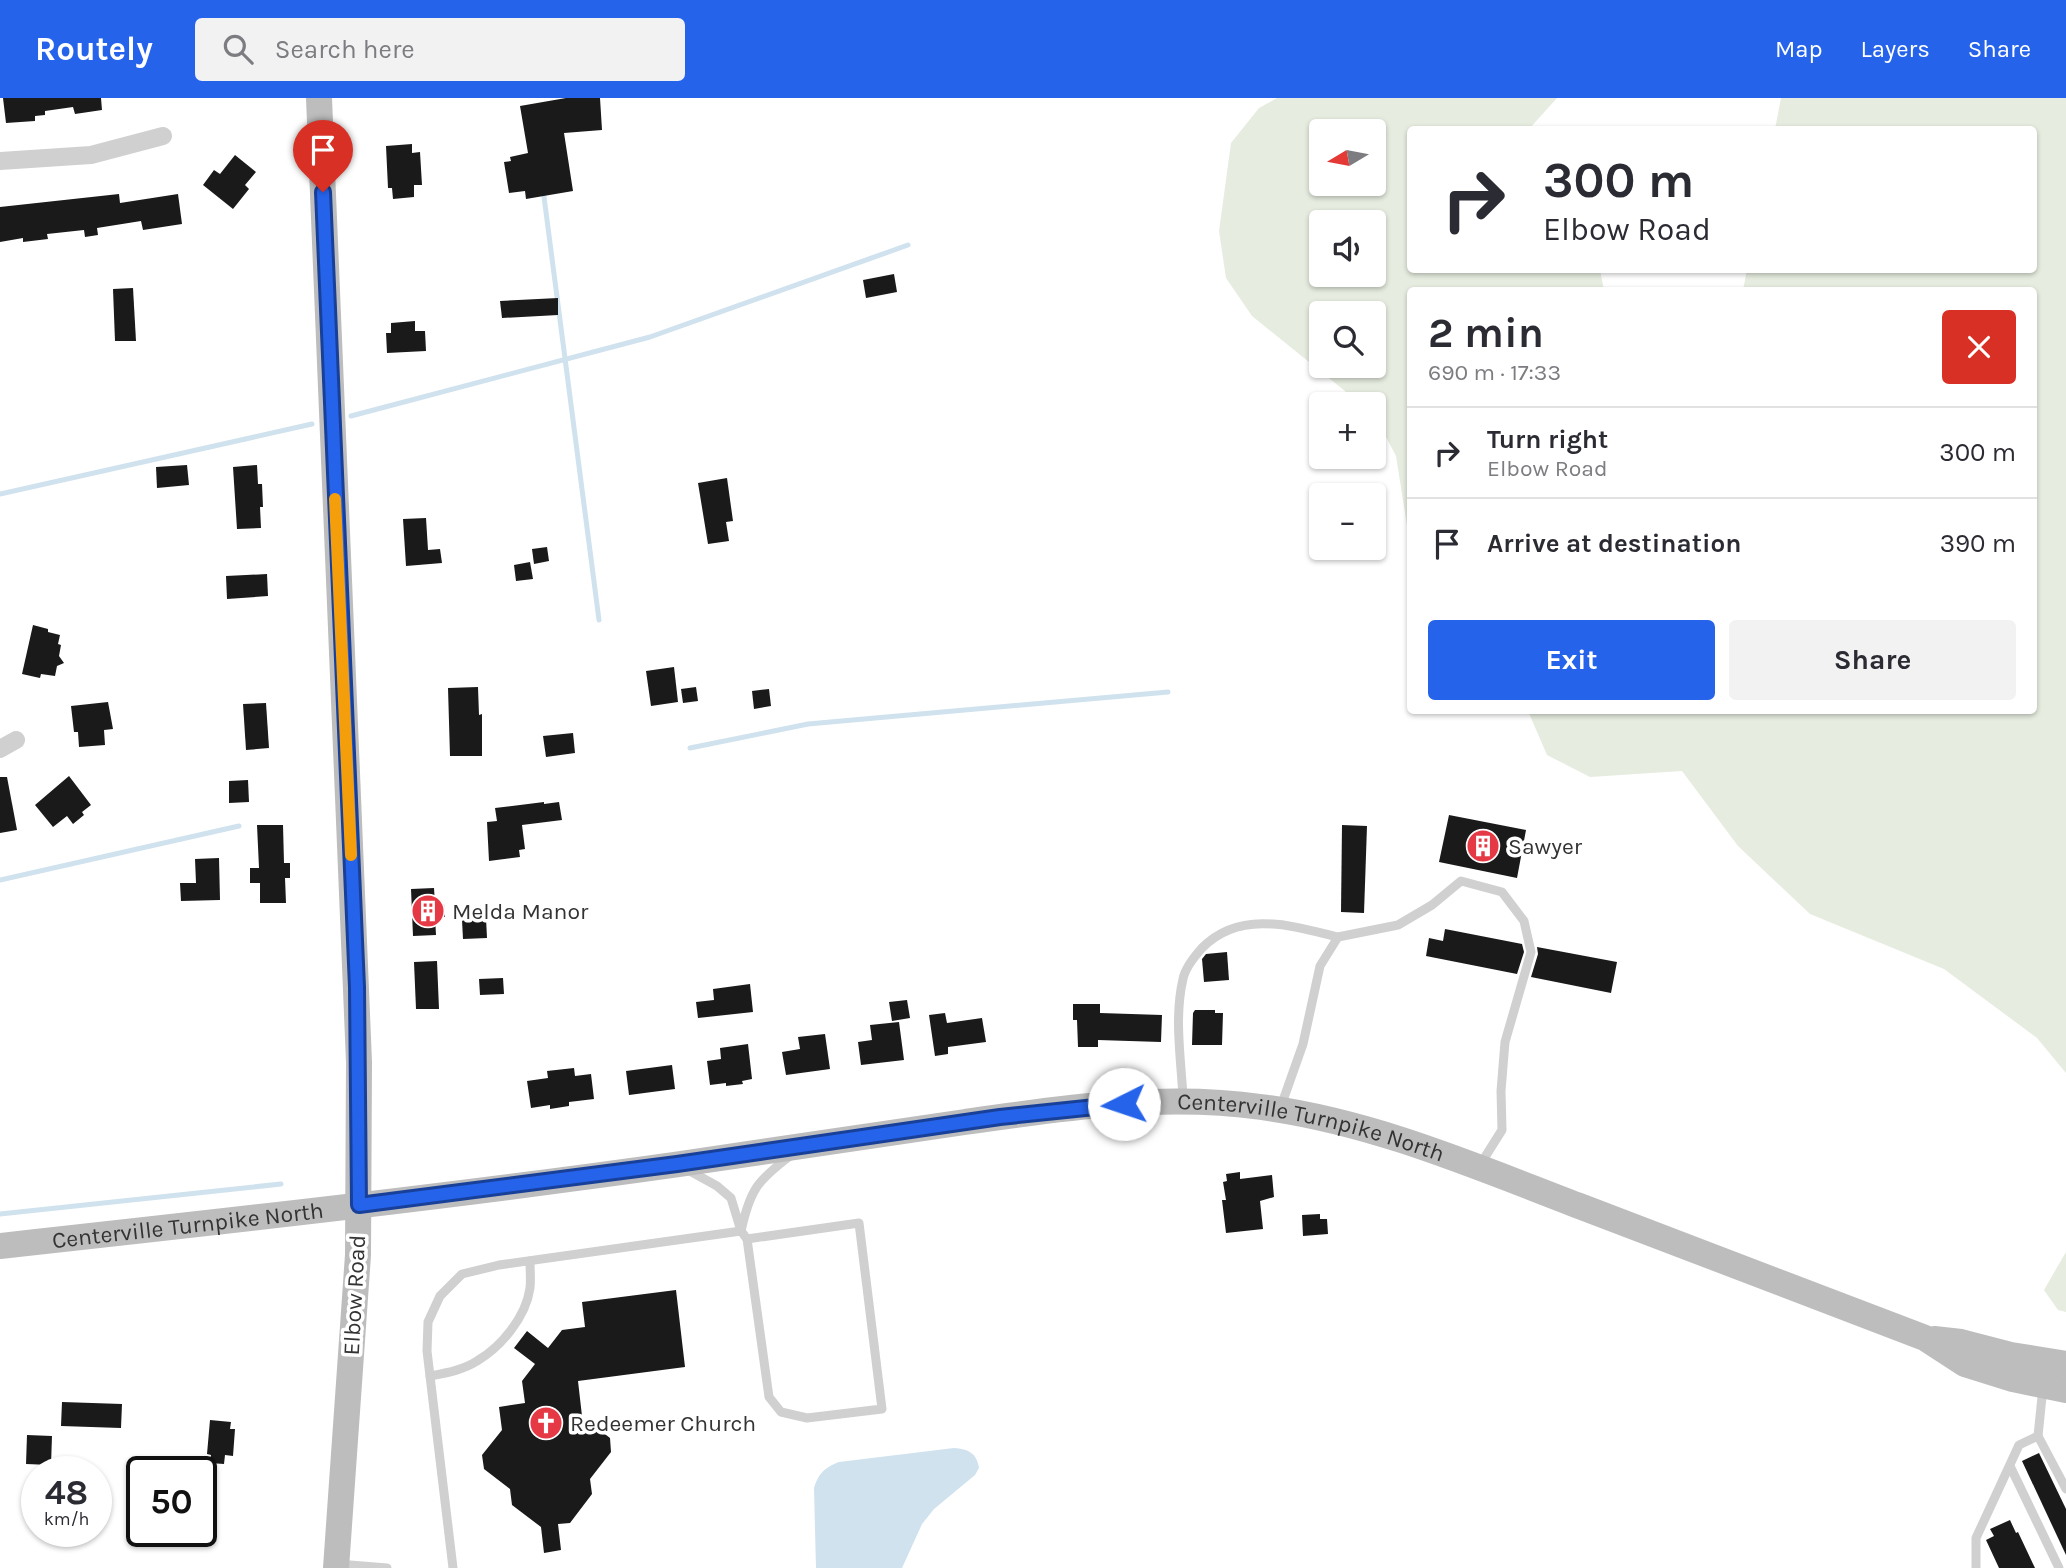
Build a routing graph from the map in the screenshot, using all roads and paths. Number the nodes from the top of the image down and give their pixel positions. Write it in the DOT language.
graph roads {
  1 [pos="319,98"];
  2 [pos="163,135"];
  3 [pos="0,161"];
  4 [pos="16,740"];
  5 [pos="0,749"];
  6 [pos="1338,937"];
  7 [pos="1183,1102"];
  8 [pos="1280,1110"];
  9 [pos="801,1146"];
  10 [pos="677,1164"];
  11 [pos="1480,1166"];
  12 [pos="359,1205"];
  13 [pos="741,1231"];
  14 [pos="747,1239"];
  15 [pos="0,1246"];
  16 [pos="530,1261"];
  17 [pos="1925,1338"];
  18 [pos="2066,1364"];
  19 [pos="430,1376"];
  20 [pos="2054,1388"];
  21 [pos="2038,1436"];
  22 [pos="2010,1466"];
  23 [pos="2066,1489"];
  24 [pos="336,1566"];
  25 [pos="387,1568"];
  26 [pos="453,1568"];
  27 [pos="1976,1568"];
  28 [pos="2059,1568"];
  1 -- 12 [label="main road, Elbow Road"];
  2 -- 3 [label="street"];
  4 -- 5 [label="street"];
  6 -- 7 [label="lane"];
  6 -- 8 [label="lane"];
  6 -- 11 [label="lane"];
  7 -- 8 [label="main road, Centerville Turnpike North"];
  7 -- 9 [label="main road, Centerville Turnpike North"];
  8 -- 11 [label="main road, Centerville Turnpike North"];
  9 -- 10 [label="main road, Centerville Turnpike North"];
  9 -- 13 [label="lane"];
  10 -- 12 [label="main road, Centerville Turnpike North"];
  10 -- 13 [label="lane"];
  11 -- 17 [label="main road, Centerville Turnpike North"];
  12 -- 15 [label="main road, Centerville Turnpike North"];
  12 -- 24 [label="main road, Elbow Road"];
  13 -- 14 [label="lane"];
  13 -- 16 [label="lane"];
  14 -- 14 [label="lane"];
  16 -- 19 [label="lane"];
  16 -- 19 [label="lane"];
  17 -- 18 [label="main road, Centerville Turnpike North"];
  17 -- 20 [label="main road, Centerville Turnpike North"];
  19 -- 26 [label="lane"];
  20 -- 21 [label="lane"];
  21 -- 22 [label="lane"];
  21 -- 23 [label="lane"];
  22 -- 27 [label="lane"];
  22 -- 28 [label="lane"];
  24 -- 25 [label="lane"];
}
